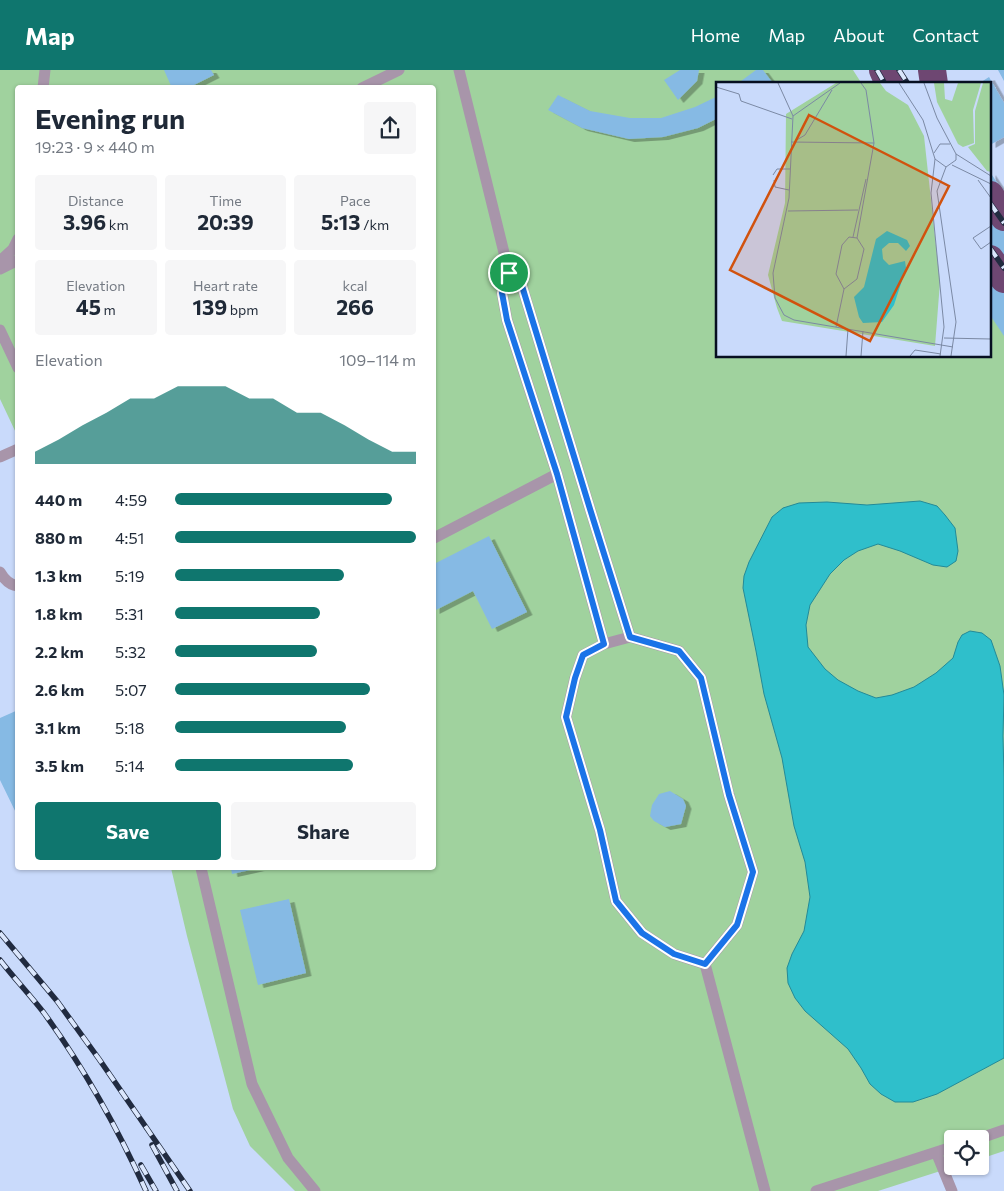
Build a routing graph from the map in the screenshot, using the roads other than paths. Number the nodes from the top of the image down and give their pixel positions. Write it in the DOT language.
graph roads {
  1 [pos="45,70"];
  2 [pos="399,70"];
  3 [pos="460,70"];
  4 [pos="883,70"];
  5 [pos="888,82"];
  6 [pos="43,85"];
  7 [pos="368,85"];
  8 [pos="992,198"];
  9 [pos="1004,217"];
  10 [pos="15,245"];
  11 [pos="0,261"];
  12 [pos="15,262"];
  13 [pos="992,262"];
  14 [pos="0,269"];
  15 [pos="509,273"];
  16 [pos="1004,279"];
  17 [pos="0,330"];
  18 [pos="15,362"];
  19 [pos="15,450"];
  20 [pos="0,457"];
  21 [pos="557,474"];
  22 [pos="436,537"];
  23 [pos="0,572"];
  24 [pos="15,586"];
  25 [pos="630,637"];
  26 [pos="604,644"];
  27 [pos="201,870"];
  28 [pos="705,964"];
  29 [pos="1004,1130"];
  30 [pos="989,1135"];
  31 [pos="944,1150"];
  32 [pos="936,1152"];
  33 [pos="848,1186"];
  34 [pos="315,1191"];
  35 [pos="765,1191"];
  36 [pos="816,1191"];
  37 [pos="952,1191"];
  1 -- 6 [label="lane"];
  2 -- 7 [label="lane"];
  3 -- 15 [label="lane"];
  4 -- 5 [label="highway"];
  8 -- 9 [label="highway"];
  10 -- 11 [label="lane"];
  12 -- 14 [label="lane"];
  13 -- 16 [label="highway"];
  15 -- 21 [label="lane"];
  15 -- 25 [label="lane"];
  17 -- 18 [label="lane"];
  19 -- 20 [label="lane"];
  21 -- 22 [label="lane"];
  21 -- 26 [label="lane"];
  23 -- 24 [label="lane"];
  25 -- 26 [label="lane"];
  25 -- 28 [label="lane"];
  26 -- 28 [label="lane"];
  27 -- 34 [label="lane"];
  28 -- 35 [label="lane"];
  29 -- 30 [label="lane"];
  31 -- 32 [label="lane"];
  32 -- 33 [label="lane"];
  32 -- 37 [label="lane"];
  33 -- 36 [label="lane"];
}
